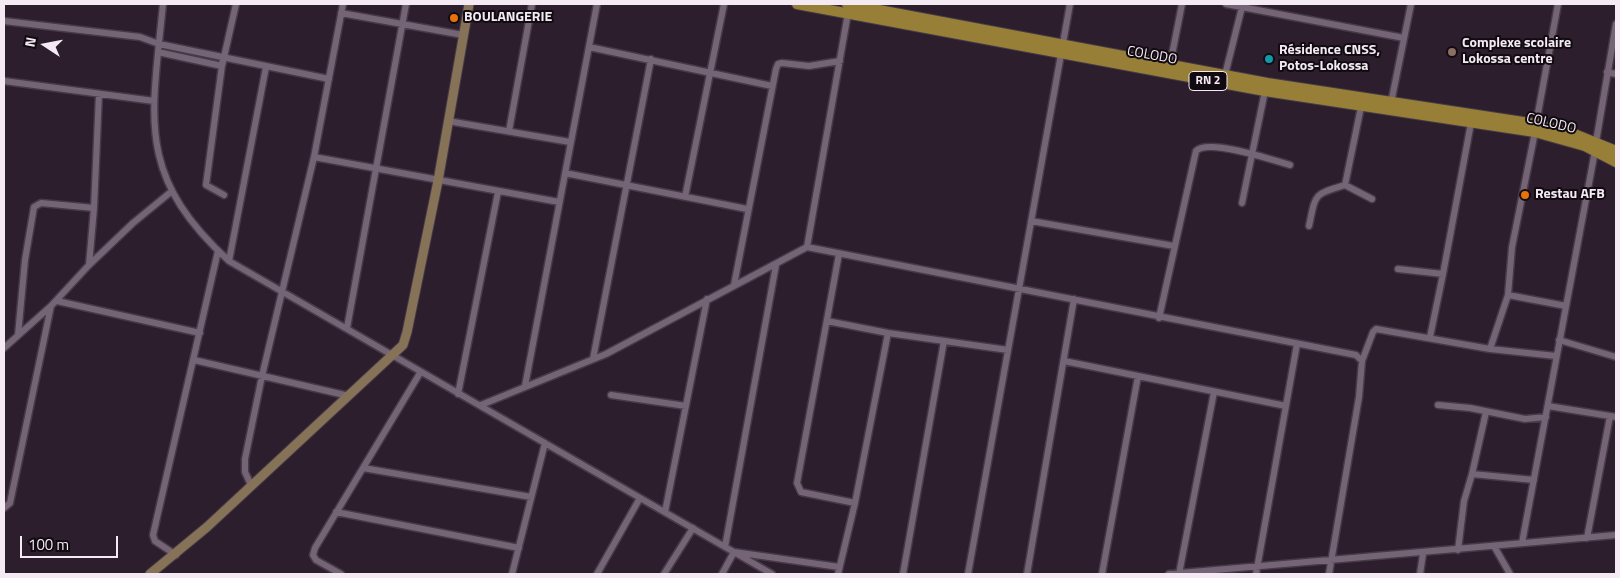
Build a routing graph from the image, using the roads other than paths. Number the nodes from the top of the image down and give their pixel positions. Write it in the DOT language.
graph roads {
  1 [pos="163,4"];
  2 [pos="236,4"];
  3 [pos="343,4"];
  4 [pos="406,4"];
  5 [pos="469,4"];
  6 [pos="532,4"];
  7 [pos="597,4"];
  8 [pos="724,4"];
  9 [pos="797,4"];
  10 [pos="1070,4"];
  11 [pos="1182,4"];
  12 [pos="1226,4"];
  13 [pos="1411,4"];
  14 [pos="1558,4"];
  15 [pos="852,6"];
  16 [pos="1242,7"];
  17 [pos="341,13"];
  18 [pos="4,21"];
  19 [pos="1616,24"];
  20 [pos="402,25"];
  21 [pos="463,35"];
  22 [pos="1404,38"];
  23 [pos="160,44"];
  24 [pos="590,47"];
  25 [pos="1061,50"];
  26 [pos="158,52"];
  27 [pos="223,58"];
  28 [pos="651,59"];
  29 [pos="840,61"];
  30 [pos="1170,65"];
  31 [pos="266,67"];
  32 [pos="710,72"];
  33 [pos="1608,72"];
  34 [pos="1616,74"];
  35 [pos="1225,75"];
  36 [pos="329,80"];
  37 [pos="4,81"];
  38 [pos="772,86"];
  39 [pos="1265,91"];
  40 [pos="99,94"];
  41 [pos="154,101"];
  42 [pos="1392,103"];
  43 [pos="1361,107"];
  44 [pos="448,120"];
  45 [pos="1471,123"];
  46 [pos="1536,128"];
  47 [pos="509,131"];
  48 [pos="570,142"];
  49 [pos="1596,146"];
  50 [pos="1616,151"];
  51 [pos="1252,153"];
  52 [pos="314,157"];
  53 [pos="1616,162"];
  54 [pos="1290,165"];
  55 [pos="375,169"];
  56 [pos="565,173"];
  57 [pos="438,181"];
  58 [pos="626,185"];
  59 [pos="1345,185"];
  60 [pos="172,191"];
  61 [pos="498,192"];
  62 [pos="224,196"];
  63 [pos="685,197"];
  64 [pos="1372,199"];
  65 [pos="559,202"];
  66 [pos="1242,203"];
  67 [pos="94,208"];
  68 [pos="747,209"];
  69 [pos="1031,221"];
  70 [pos="1309,226"];
  71 [pos="1174,246"];
  72 [pos="807,247"];
  73 [pos="218,251"];
  74 [pos="838,254"];
  75 [pos="229,261"];
  76 [pos="89,265"];
  77 [pos="776,265"];
  78 [pos="1398,269"];
  79 [pos="1443,274"];
  80 [pos="734,284"];
  81 [pos="1019,288"];
  82 [pos="283,292"];
  83 [pos="1508,295"];
  84 [pos="708,299"];
  85 [pos="1074,299"];
  86 [pos="57,300"];
  87 [pos="52,306"];
  88 [pos="1566,306"];
  89 [pos="1159,318"];
  90 [pos="827,321"];
  91 [pos="346,328"];
  92 [pos="200,333"];
  93 [pos="888,333"];
  94 [pos="18,334"];
  95 [pos="1430,338"];
  96 [pos="1559,340"];
  97 [pos="944,341"];
  98 [pos="1297,344"];
  99 [pos="4,348"];
  100 [pos="1490,349"];
  101 [pos="1008,350"];
  102 [pos="392,356"];
  103 [pos="1556,356"];
  104 [pos="1616,357"];
  105 [pos="593,359"];
  106 [pos="194,360"];
  107 [pos="1064,361"];
  108 [pos="1362,361"];
  109 [pos="420,373"];
  110 [pos="262,376"];
  111 [pos="1138,376"];
  112 [pos="525,386"];
  113 [pos="1214,392"];
  114 [pos="458,394"];
  115 [pos="349,396"];
  116 [pos="611,396"];
  117 [pos="481,405"];
  118 [pos="1438,405"];
  119 [pos="686,406"];
  120 [pos="1286,406"];
  121 [pos="1548,406"];
  122 [pos="1486,412"];
  123 [pos="1613,416"];
  124 [pos="1546,417"];
  125 [pos="545,443"];
  126 [pos="363,468"];
  127 [pos="1472,474"];
  128 [pos="1534,480"];
  129 [pos="251,485"];
  130 [pos="531,498"];
  131 [pos="640,498"];
  132 [pos="855,503"];
  133 [pos="4,508"];
  134 [pos="336,512"];
  135 [pos="665,512"];
  136 [pos="693,528"];
  137 [pos="1616,535"];
  138 [pos="1587,538"];
  139 [pos="1522,543"];
  140 [pos="1494,546"];
  141 [pos="725,547"];
  142 [pos="519,548"];
  143 [pos="1458,550"];
  144 [pos="734,552"];
  145 [pos="1423,554"];
  146 [pos="176,555"];
  147 [pos="1332,560"];
  148 [pos="838,571"];
  149 [pos="1256,571"];
  150 [pos="150,574"];
  151 [pos="341,574"];
  152 [pos="512,574"];
  153 [pos="597,574"];
  154 [pos="664,574"];
  155 [pos="722,574"];
  156 [pos="772,574"];
  157 [pos="903,574"];
  158 [pos="968,574"];
  159 [pos="1027,574"];
  160 [pos="1102,574"];
  161 [pos="1170,574"];
  162 [pos="1179,574"];
  163 [pos="1329,574"];
  164 [pos="1420,574"];
  165 [pos="1510,574"];
  1 -- 23 [label="street"];
  2 -- 27 [label="street"];
  3 -- 17 [label="street"];
  4 -- 20 [label="street"];
  5 -- 21 [label="main road"];
  6 -- 47 [label="street"];
  7 -- 24 [label="street"];
  8 -- 32 [label="street"];
  9 -- 15 [label="main road, COLODO / RN 2"];
  10 -- 25 [label="street"];
  11 -- 30 [label="street"];
  12 -- 16 [label="street"];
  13 -- 22 [label="street"];
  14 -- 46 [label="street"];
  15 -- 25 [label="main road, COLODO / RN 2"];
  15 -- 29 [label="street"];
  16 -- 22 [label="street"];
  16 -- 35 [label="street"];
  17 -- 20 [label="street"];
  17 -- 36 [label="street"];
  18 -- 23 [label="street"];
  19 -- 33 [label="street"];
  20 -- 21 [label="street"];
  20 -- 55 [label="street"];
  21 -- 44 [label="main road"];
  22 -- 42 [label="street"];
  23 -- 26 [label="street"];
  23 -- 27 [label="street"];
  24 -- 28 [label="street"];
  24 -- 48 [label="street"];
  25 -- 30 [label="main road, COLODO / RN 2"];
  25 -- 39 [label="main road, COLODO / RN 2"];
  25 -- 69 [label="street"];
  26 -- 27 [label="street"];
  26 -- 41 [label="street"];
  27 -- 31 [label="street"];
  27 -- 62 [label="street"];
  28 -- 32 [label="street"];
  28 -- 58 [label="street"];
  29 -- 38 [label="street"];
  29 -- 72 [label="street"];
  30 -- 35 [label="main road, COLODO / RN 2"];
  31 -- 36 [label="street"];
  31 -- 75 [label="street"];
  32 -- 38 [label="street"];
  32 -- 63 [label="street"];
  33 -- 34 [label="street"];
  33 -- 49 [label="street"];
  35 -- 42 [label="main road, COLODO / RN 2"];
  36 -- 52 [label="street"];
  37 -- 40 [label="street"];
  38 -- 68 [label="street"];
  39 -- 43 [label="main road, COLODO / RN 2"];
  39 -- 51 [label="street"];
  40 -- 41 [label="street"];
  40 -- 67 [label="street"];
  41 -- 60 [label="street"];
  42 -- 46 [label="main road, COLODO / RN 2"];
  43 -- 45 [label="main road, COLODO / RN 2"];
  43 -- 59 [label="street"];
  44 -- 47 [label="street"];
  44 -- 57 [label="main road"];
  45 -- 46 [label="main road, COLODO / RN 2"];
  45 -- 79 [label="street"];
  46 -- 49 [label="main road, COLODO / RN 2"];
  46 -- 83 [label="street"];
  47 -- 48 [label="street"];
  48 -- 56 [label="street"];
  49 -- 50 [label="main road, COLODO / RN 2"];
  49 -- 53 [label="main road, COLODO / RN 2"];
  49 -- 88 [label="street"];
  51 -- 54 [label="street"];
  51 -- 66 [label="street"];
  51 -- 71 [label="street"];
  52 -- 55 [label="street"];
  52 -- 82 [label="street"];
  55 -- 57 [label="street"];
  55 -- 91 [label="street"];
  56 -- 58 [label="street"];
  56 -- 65 [label="street"];
  57 -- 61 [label="street"];
  57 -- 102 [label="main road"];
  58 -- 63 [label="street"];
  58 -- 105 [label="street"];
  59 -- 64 [label="street"];
  59 -- 70 [label="street"];
  60 -- 73 [label="street"];
  60 -- 76 [label="street"];
  61 -- 65 [label="street"];
  61 -- 114 [label="street"];
  63 -- 68 [label="street"];
  65 -- 112 [label="street"];
  67 -- 76 [label="street"];
  67 -- 94 [label="street"];
  68 -- 80 [label="street"];
  69 -- 71 [label="street"];
  69 -- 81 [label="street"];
  71 -- 89 [label="street"];
  72 -- 74 [label="street"];
  72 -- 77 [label="street"];
  73 -- 75 [label="street"];
  73 -- 92 [label="street"];
  74 -- 81 [label="street"];
  74 -- 90 [label="street"];
  75 -- 82 [label="street"];
  76 -- 86 [label="street"];
  77 -- 80 [label="street"];
  77 -- 141 [label="street"];
  78 -- 79 [label="street"];
  79 -- 95 [label="street"];
  80 -- 84 [label="street"];
  81 -- 85 [label="street"];
  81 -- 101 [label="street"];
  82 -- 91 [label="street"];
  82 -- 110 [label="street"];
  83 -- 88 [label="street"];
  83 -- 100 [label="street"];
  84 -- 105 [label="street"];
  84 -- 119 [label="street"];
  85 -- 89 [label="street"];
  85 -- 107 [label="street"];
  86 -- 87 [label="street"];
  86 -- 92 [label="street"];
  87 -- 94 [label="street"];
  87 -- 133 [label="street"];
  88 -- 96 [label="street"];
  89 -- 98 [label="street"];
  90 -- 93 [label="street"];
  90 -- 132 [label="street"];
  91 -- 102 [label="street"];
  92 -- 106 [label="street"];
  93 -- 97 [label="street"];
  93 -- 132 [label="street"];
  94 -- 99 [label="street"];
  95 -- 100 [label="street"];
  95 -- 108 [label="street"];
  96 -- 103 [label="street"];
  96 -- 104 [label="street"];
  97 -- 101 [label="street"];
  97 -- 157 [label="street"];
  98 -- 108 [label="street"];
  98 -- 120 [label="street"];
  100 -- 103 [label="street"];
  101 -- 158 [label="street"];
  102 -- 109 [label="street"];
  102 -- 115 [label="main road"];
  103 -- 121 [label="street"];
  105 -- 112 [label="street"];
  106 -- 110 [label="street"];
  106 -- 146 [label="street"];
  107 -- 111 [label="street"];
  107 -- 159 [label="street"];
  108 -- 147 [label="street"];
  109 -- 114 [label="street"];
  109 -- 126 [label="street"];
  110 -- 115 [label="street"];
  110 -- 129 [label="street"];
  111 -- 113 [label="street"];
  111 -- 160 [label="street"];
  112 -- 117 [label="street"];
  113 -- 120 [label="street"];
  113 -- 162 [label="street"];
  114 -- 117 [label="street"];
  115 -- 129 [label="main road"];
  116 -- 119 [label="street"];
  117 -- 125 [label="street"];
  118 -- 122 [label="street"];
  119 -- 135 [label="street"];
  120 -- 149 [label="street"];
  121 -- 123 [label="street"];
  121 -- 124 [label="street"];
  122 -- 124 [label="street"];
  122 -- 127 [label="street"];
  123 -- 138 [label="street"];
  124 -- 128 [label="street"];
  125 -- 130 [label="street"];
  125 -- 131 [label="street"];
  126 -- 130 [label="street"];
  126 -- 134 [label="street"];
  127 -- 128 [label="street"];
  127 -- 143 [label="street"];
  128 -- 139 [label="street"];
  129 -- 146 [label="main road"];
  130 -- 142 [label="street"];
  131 -- 135 [label="street"];
  131 -- 153 [label="street"];
  132 -- 148 [label="street"];
  134 -- 142 [label="street"];
  134 -- 151 [label="street"];
  135 -- 136 [label="street"];
  136 -- 141 [label="street"];
  136 -- 154 [label="street"];
  137 -- 138 [label="street"];
  138 -- 139 [label="street"];
  139 -- 140 [label="street"];
  140 -- 143 [label="street"];
  140 -- 165 [label="street"];
  141 -- 144 [label="street"];
  142 -- 152 [label="street"];
  143 -- 145 [label="street"];
  144 -- 148 [label="street"];
  144 -- 155 [label="street"];
  144 -- 156 [label="street"];
  145 -- 147 [label="street"];
  145 -- 164 [label="street"];
  146 -- 150 [label="main road"];
  147 -- 149 [label="street"];
  147 -- 163 [label="street"];
  149 -- 162 [label="street"];
  161 -- 162 [label="street"];
}
